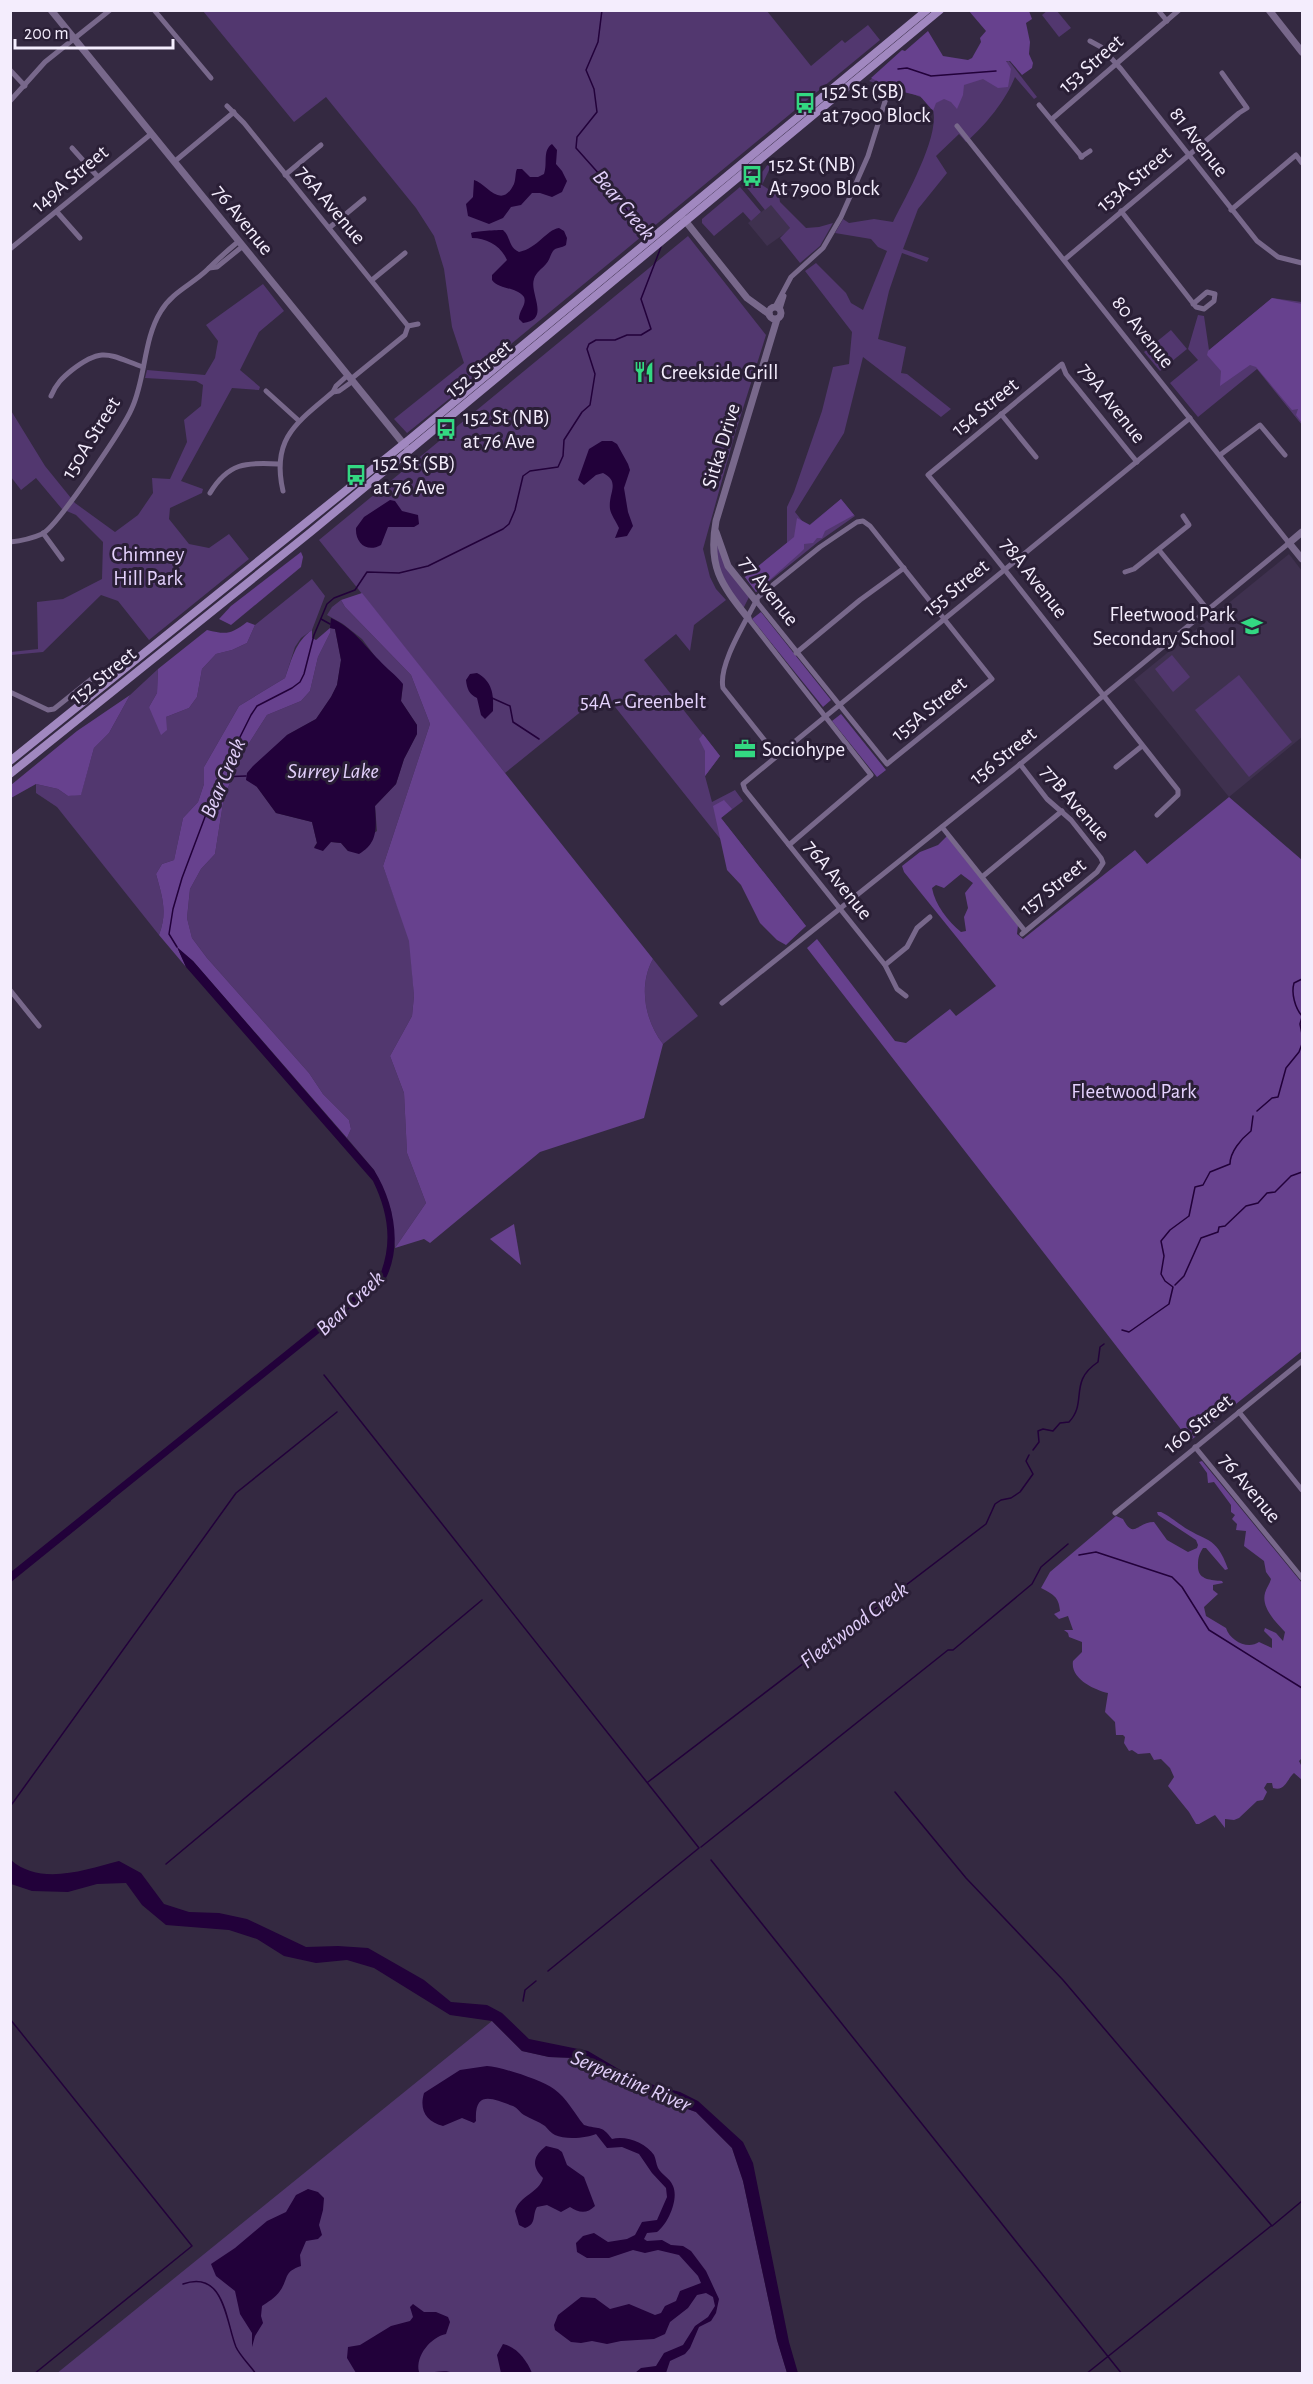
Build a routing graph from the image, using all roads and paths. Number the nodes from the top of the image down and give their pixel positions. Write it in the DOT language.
graph roads {
  1 [pos="51,10"];
  2 [pos="110,10"];
  3 [pos="154,10"];
  4 [pos="927,10"];
  5 [pos="940,10"];
  6 [pos="1158,10"];
  7 [pos="1179,10"];
  8 [pos="1269,10"];
  9 [pos="1167,21"];
  10 [pos="73,38"];
  11 [pos="1090,41"];
  12 [pos="1302,52"];
  13 [pos="1116,65"];
  14 [pos="10,70"];
  15 [pos="1222,73"];
  16 [pos="211,78"];
  17 [pos="24,87"];
  18 [pos="887,94"];
  19 [pos="10,101"];
  20 [pos="1039,105"];
  21 [pos="227,106"];
  22 [pos="234,112"];
  23 [pos="1052,119"];
  24 [pos="957,126"];
  25 [pos="151,134"];
  26 [pos="321,145"];
  27 [pos="72,148"];
  28 [pos="1090,151"];
  29 [pos="1188,155"];
  30 [pos="174,162"];
  31 [pos="1302,163"];
  32 [pos="285,175"];
  33 [pos="98,177"];
  34 [pos="364,199"];
  35 [pos="1231,210"];
  36 [pos="1121,211"];
  37 [pos="57,212"];
  38 [pos="683,218"];
  39 [pos="328,228"];
  40 [pos="664,234"];
  41 [pos="80,238"];
  42 [pos="241,244"];
  43 [pos="12,246"];
  44 [pos="405,253"];
  45 [pos="1064,260"];
  46 [pos="1302,263"];
  47 [pos="372,280"];
  48 [pos="1193,304"];
  49 [pos="774,313"];
  50 [pos="418,324"];
  51 [pos="408,326"];
  52 [pos="1062,364"];
  53 [pos="143,367"];
  54 [pos="350,378"];
  55 [pos="266,392"];
  56 [pos="51,396"];
  57 [pos="1002,414"];
  58 [pos="1190,418"];
  59 [pos="298,420"];
  60 [pos="406,447"];
  61 [pos="1220,455"];
  62 [pos="1285,455"];
  63 [pos="1036,457"];
  64 [pos="1137,462"];
  65 [pos="278,464"];
  66 [pos="928,475"];
  67 [pos="283,491"];
  68 [pos="210,493"];
  69 [pos="1183,516"];
  70 [pos="715,527"];
  71 [pos="1302,532"];
  72 [pos="43,533"];
  73 [pos="10,542"];
  74 [pos="1289,543"];
  75 [pos="1159,550"];
  76 [pos="62,559"];
  77 [pos="1302,559"];
  78 [pos="904,568"];
  79 [pos="1006,568"];
  80 [pos="1125,572"];
  81 [pos="756,601"];
  82 [pos="1208,610"];
  83 [pos="748,618"];
  84 [pos="944,619"];
  85 [pos="796,653"];
  86 [pos="94,677"];
  87 [pos="10,692"];
  88 [pos="1102,696"];
  89 [pos="838,706"];
  90 [pos="826,716"];
  91 [pos="1142,746"];
  92 [pos="777,756"];
  93 [pos="10,761"];
  94 [pos="887,764"];
  95 [pos="1020,764"];
  96 [pos="1116,767"];
  97 [pos="10,774"];
  98 [pos="743,784"];
  99 [pos="1062,811"];
  100 [pos="1156,815"];
  101 [pos="942,827"];
  102 [pos="789,845"];
  103 [pos="1103,865"];
  104 [pos="982,877"];
  105 [pos="840,909"];
  106 [pos="930,917"];
  107 [pos="885,965"];
  108 [pos="10,990"];
  109 [pos="906,996"];
  110 [pos="722,1003"];
  111 [pos="39,1026"];
  112 [pos="1301,1365"];
  113 [pos="1239,1412"];
  114 [pos="1195,1447"];
  115 [pos="1302,1491"];
  116 [pos="1115,1513"];
  117 [pos="1302,1578"];
  1 -- 10 [label="street, 76 Avenue"];
  2 -- 10 [label="street"];
  3 -- 16 [label="street"];
  4 -- 38 [label="main road, 152 Street"];
  5 -- 38 [label="main road, 152 Street"];
  6 -- 9 [label="street"];
  7 -- 9 [label="street, 153 Street"];
  8 -- 12 [label="street"];
  9 -- 13 [label="street, 153 Street"];
  10 -- 17 [label="street"];
  10 -- 25 [label="street, 76 Avenue"];
  11 -- 13 [label="street, 81 Avenue"];
  13 -- 23 [label="street, 153 Street"];
  13 -- 29 [label="street, 81 Avenue"];
  14 -- 17 [label="street"];
  15 -- 29 [label="street, 153A Street"];
  17 -- 19 [label="street"];
  18 -- 49 [label="street"];
  20 -- 23 [label="street"];
  21 -- 22 [label="street, 76A Avenue"];
  22 -- 30 [label="street"];
  22 -- 32 [label="street, 76A Avenue"];
  23 -- 28 [label="street"];
  24 -- 45 [label="street, 80 Avenue"];
  25 -- 30 [label="street, 76 Avenue"];
  25 -- 33 [label="street, 149A Street"];
  26 -- 32 [label="street"];
  27 -- 33 [label="street"];
  29 -- 35 [label="street, 81 Avenue"];
  29 -- 36 [label="street, 153A Street"];
  30 -- 42 [label="street, 76 Avenue"];
  31 -- 35 [label="street"];
  32 -- 39 [label="street, 76A Avenue"];
  33 -- 37 [label="street, 149A Street"];
  34 -- 39 [label="street"];
  35 -- 46 [label="street, 81 Avenue"];
  36 -- 45 [label="street, 153A Street"];
  36 -- 48 [label="street"];
  37 -- 41 [label="street"];
  37 -- 43 [label="street, 149A Street"];
  38 -- 40 [label="main road, 152 Street"];
  38 -- 49 [label="street"];
  39 -- 47 [label="street, 76A Avenue"];
  40 -- 60 [label="main road, 152 Street"];
  40 -- 60 [label="main road, 152 Street"];
  42 -- 53 [label="street, 150A Street"];
  42 -- 54 [label="street, 76 Avenue"];
  44 -- 47 [label="street"];
  45 -- 58 [label="street, 80 Avenue"];
  47 -- 51 [label="street, 76A Avenue"];
  49 -- 70 [label="street, Sitka Drive"];
  50 -- 51 [label="street"];
  51 -- 54 [label="street"];
  52 -- 57 [label="street, 154 Street"];
  52 -- 64 [label="street, 79A Avenue"];
  53 -- 56 [label="street"];
  53 -- 72 [label="street, 150A Street"];
  54 -- 59 [label="street"];
  54 -- 60 [label="street, 76 Avenue"];
  55 -- 59 [label="street"];
  57 -- 63 [label="street"];
  57 -- 66 [label="street, 154 Street"];
  58 -- 61 [label="street, 80 Avenue"];
  58 -- 64 [label="street, 155 Street"];
  59 -- 65 [label="street"];
  60 -- 93 [label="main road, 152 Street"];
  60 -- 97 [label="main road, 152 Street"];
  61 -- 62 [label="street"];
  61 -- 74 [label="street, 80 Avenue"];
  64 -- 79 [label="street, 155 Street"];
  65 -- 67 [label="street"];
  65 -- 68 [label="street"];
  66 -- 79 [label="street, 78A Avenue"];
  69 -- 75 [label="street"];
  70 -- 81 [label="street, 77 Avenue"];
  70 -- 83 [label="street, 77 Avenue"];
  71 -- 74 [label="street, 156 Street"];
  72 -- 73 [label="street"];
  72 -- 76 [label="street"];
  74 -- 77 [label="street, 80 Avenue"];
  74 -- 82 [label="street, 156 Street"];
  75 -- 80 [label="street"];
  75 -- 82 [label="street"];
  78 -- 81 [label="street"];
  78 -- 84 [label="street"];
  78 -- 85 [label="street"];
  79 -- 84 [label="street, 155 Street"];
  79 -- 88 [label="street, 78A Avenue"];
  81 -- 83 [label="street"];
  81 -- 85 [label="street, 77 Avenue"];
  82 -- 88 [label="street, 156 Street"];
  83 -- 90 [label="street, 77 Avenue"];
  83 -- 92 [label="street"];
  84 -- 89 [label="street, 155 Street"];
  84 -- 94 [label="street, 155A Street"];
  85 -- 89 [label="street, 77 Avenue"];
  86 -- 87 [label="street"];
  88 -- 91 [label="street, 78A Avenue"];
  88 -- 95 [label="street, 156 Street"];
  89 -- 90 [label="street, 155 Street"];
  89 -- 94 [label="street, 77 Avenue"];
  90 -- 92 [label="street, 155 Street"];
  90 -- 102 [label="street, 77 Avenue"];
  91 -- 96 [label="street"];
  91 -- 100 [label="street, 78A Avenue"];
  92 -- 98 [label="street, 155 Street"];
  95 -- 99 [label="street, 77B Avenue"];
  95 -- 101 [label="street, 156 Street"];
  98 -- 102 [label="street, 76A Avenue"];
  99 -- 103 [label="street, 77B Avenue"];
  99 -- 104 [label="street"];
  101 -- 104 [label="street"];
  101 -- 105 [label="street, 156 Street"];
  102 -- 105 [label="street, 76A Avenue"];
  103 -- 104 [label="street, 157 Street"];
  105 -- 107 [label="street, 76A Avenue"];
  105 -- 110 [label="street, 156 Street"];
  106 -- 107 [label="street"];
  107 -- 109 [label="street, 76A Avenue"];
  108 -- 111 [label="street"];
  112 -- 113 [label="street, 160 Street"];
  113 -- 114 [label="street, 160 Street"];
  113 -- 115 [label="street"];
  114 -- 116 [label="street, 160 Street"];
  114 -- 117 [label="street, 76 Avenue"];
}
